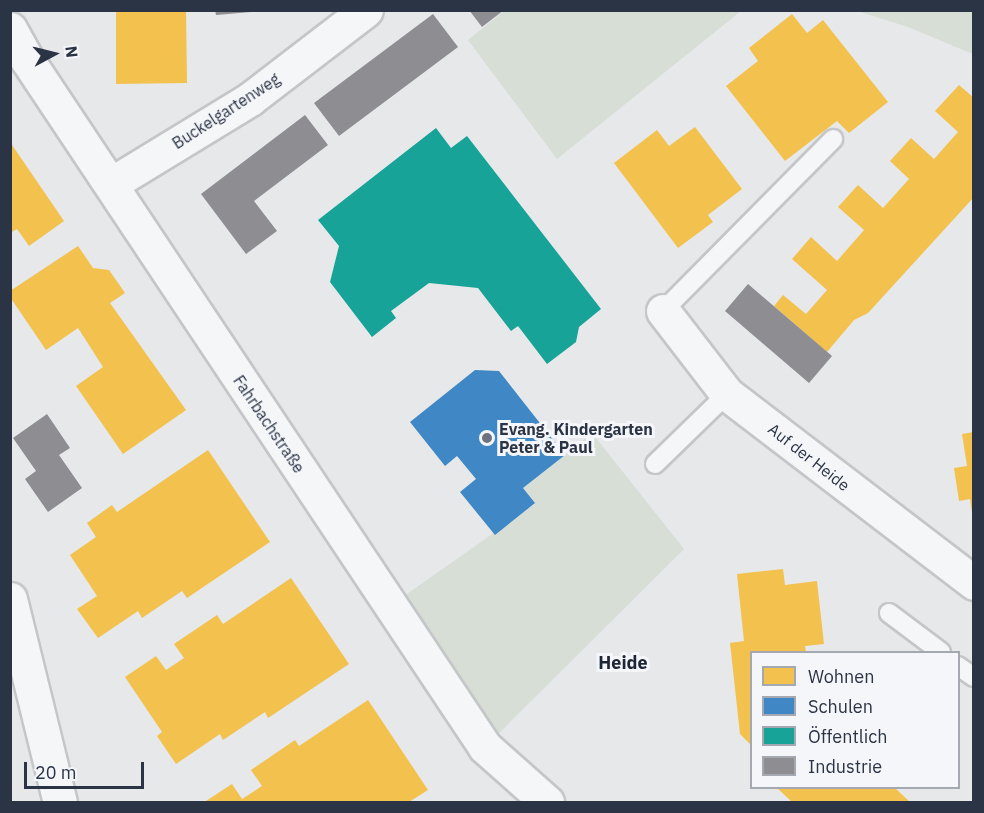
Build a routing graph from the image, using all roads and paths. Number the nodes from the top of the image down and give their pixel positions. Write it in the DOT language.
graph roads {
  1 [pos="366,10"];
  2 [pos="10,29"];
  3 [pos="833,139"];
  4 [pos="111,184"];
  5 [pos="663,311"];
  6 [pos="727,394"];
  7 [pos="655,464"];
  8 [pos="974,583"];
  9 [pos="10,599"];
  10 [pos="889,613"];
  11 [pos="940,651"];
  12 [pos="960,667"];
  13 [pos="974,677"];
  14 [pos="60,802"];
  15 [pos="547,802"];
  1 -- 4 [label="street, Buckelgartenweg"];
  2 -- 4 [label="street, Fahrbachstraße"];
  3 -- 5 [label="lane"];
  4 -- 15 [label="street, Fahrbachstraße"];
  5 -- 6 [label="street, Auf der Heide"];
  6 -- 7 [label="lane"];
  6 -- 8 [label="street, Auf der Heide"];
  9 -- 14 [label="street"];
  10 -- 11 [label="lane"];
  12 -- 13 [label="lane"];
}
